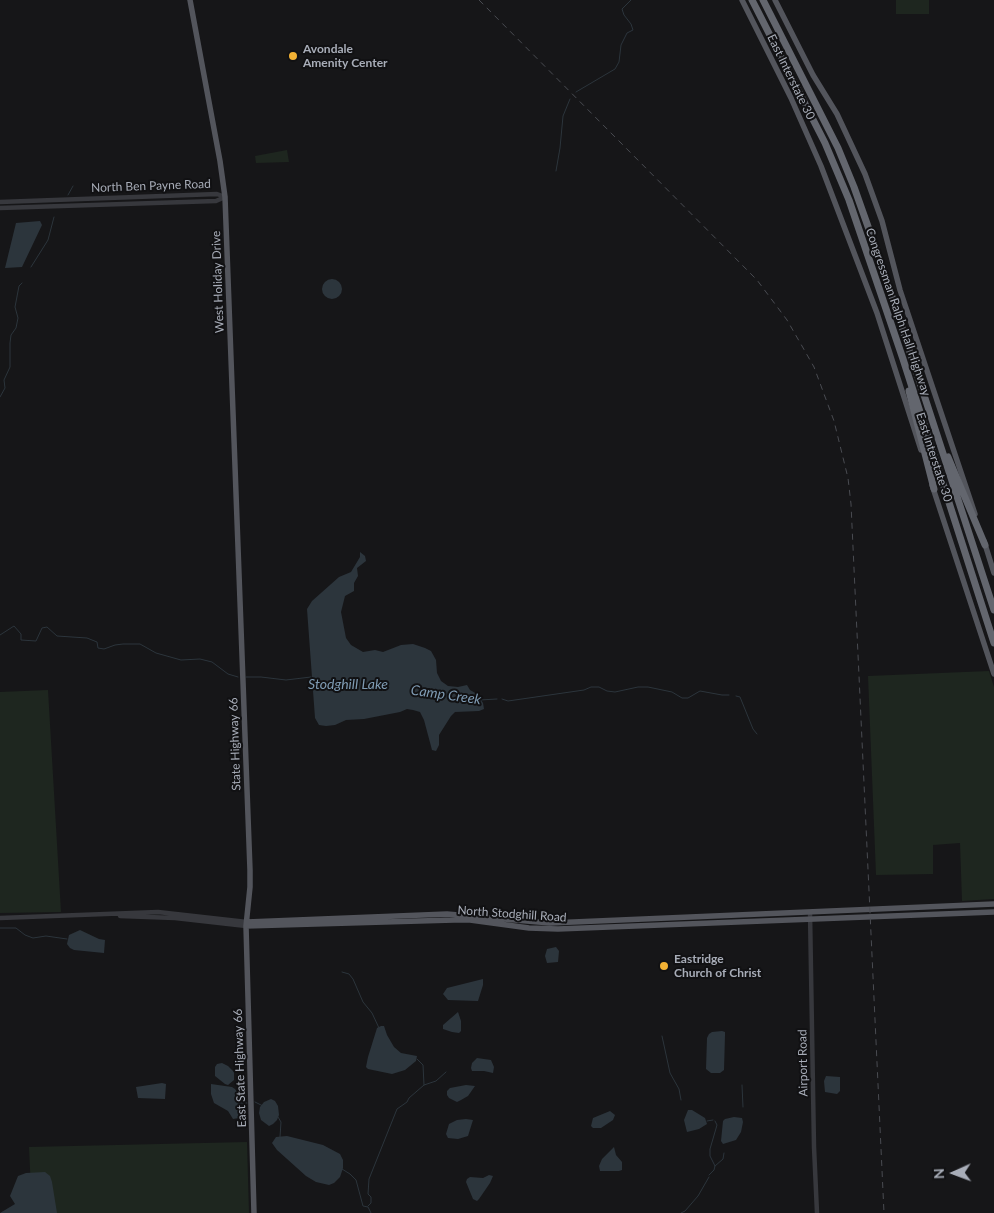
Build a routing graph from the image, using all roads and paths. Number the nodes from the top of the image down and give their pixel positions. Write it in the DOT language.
graph roads {
  1 [pos="190,0"];
  2 [pos="742,0"];
  3 [pos="747,0"];
  4 [pos="752,0"];
  5 [pos="764,0"];
  6 [pos="775,0"];
  7 [pos="808,111"];
  8 [pos="183,195"];
  9 [pos="225,197"];
  10 [pos="0,202"];
  11 [pos="183,203"];
  12 [pos="0,208"];
  13 [pos="903,359"];
  14 [pos="924,396"];
  15 [pos="934,489"];
  16 [pos="985,546"];
  17 [pos="238,566"];
  18 [pos="994,573"];
  19 [pos="994,610"];
  20 [pos="994,643"];
  21 [pos="994,674"];
  22 [pos="994,904"];
  23 [pos="940,910"];
  24 [pos="994,912"];
  25 [pos="810,915"];
  26 [pos="0,918"];
  27 [pos="246,924"];
  28 [pos="254,1213"];
  29 [pos="817,1213"];
  1 -- 9 [label="main road, West Holiday Drive"];
  2 -- 15 [label="main road, East Interstate 30"];
  3 -- 7 [label="highway"];
  4 -- 7 [label="highway, Congressman Ralph Hall Highway"];
  5 -- 14 [label="highway, Congressman Ralph Hall Highway"];
  6 -- 16 [label="main road, East Interstate 30"];
  7 -- 13 [label="highway, Congressman Ralph Hall Highway"];
  8 -- 9 [label="street, North Ben Payne Road"];
  8 -- 10 [label="street, North Ben Payne Road"];
  8 -- 11 [label="street"];
  9 -- 11 [label="street, North Ben Payne Road"];
  9 -- 17 [label="main road, West Holiday Drive"];
  11 -- 12 [label="street, North Ben Payne Road"];
  13 -- 15 [label="highway"];
  13 -- 20 [label="highway, Congressman Ralph Hall Highway"];
  14 -- 16 [label="highway"];
  14 -- 19 [label="highway, Congressman Ralph Hall Highway"];
  15 -- 21 [label="main road, East Interstate 30"];
  16 -- 18 [label="main road, East Interstate 30"];
  17 -- 27 [label="main road, State Highway 66"];
  22 -- 23 [label="main road"];
  23 -- 24 [label="main road"];
  23 -- 25 [label="main road, North Stodghill Road"];
  25 -- 27 [label="main road, North Stodghill Road"];
  25 -- 29 [label="street, Airport Road"];
  26 -- 27 [label="street, North Stodghill Road"];
  27 -- 28 [label="main road, East State Highway 66"];
}
